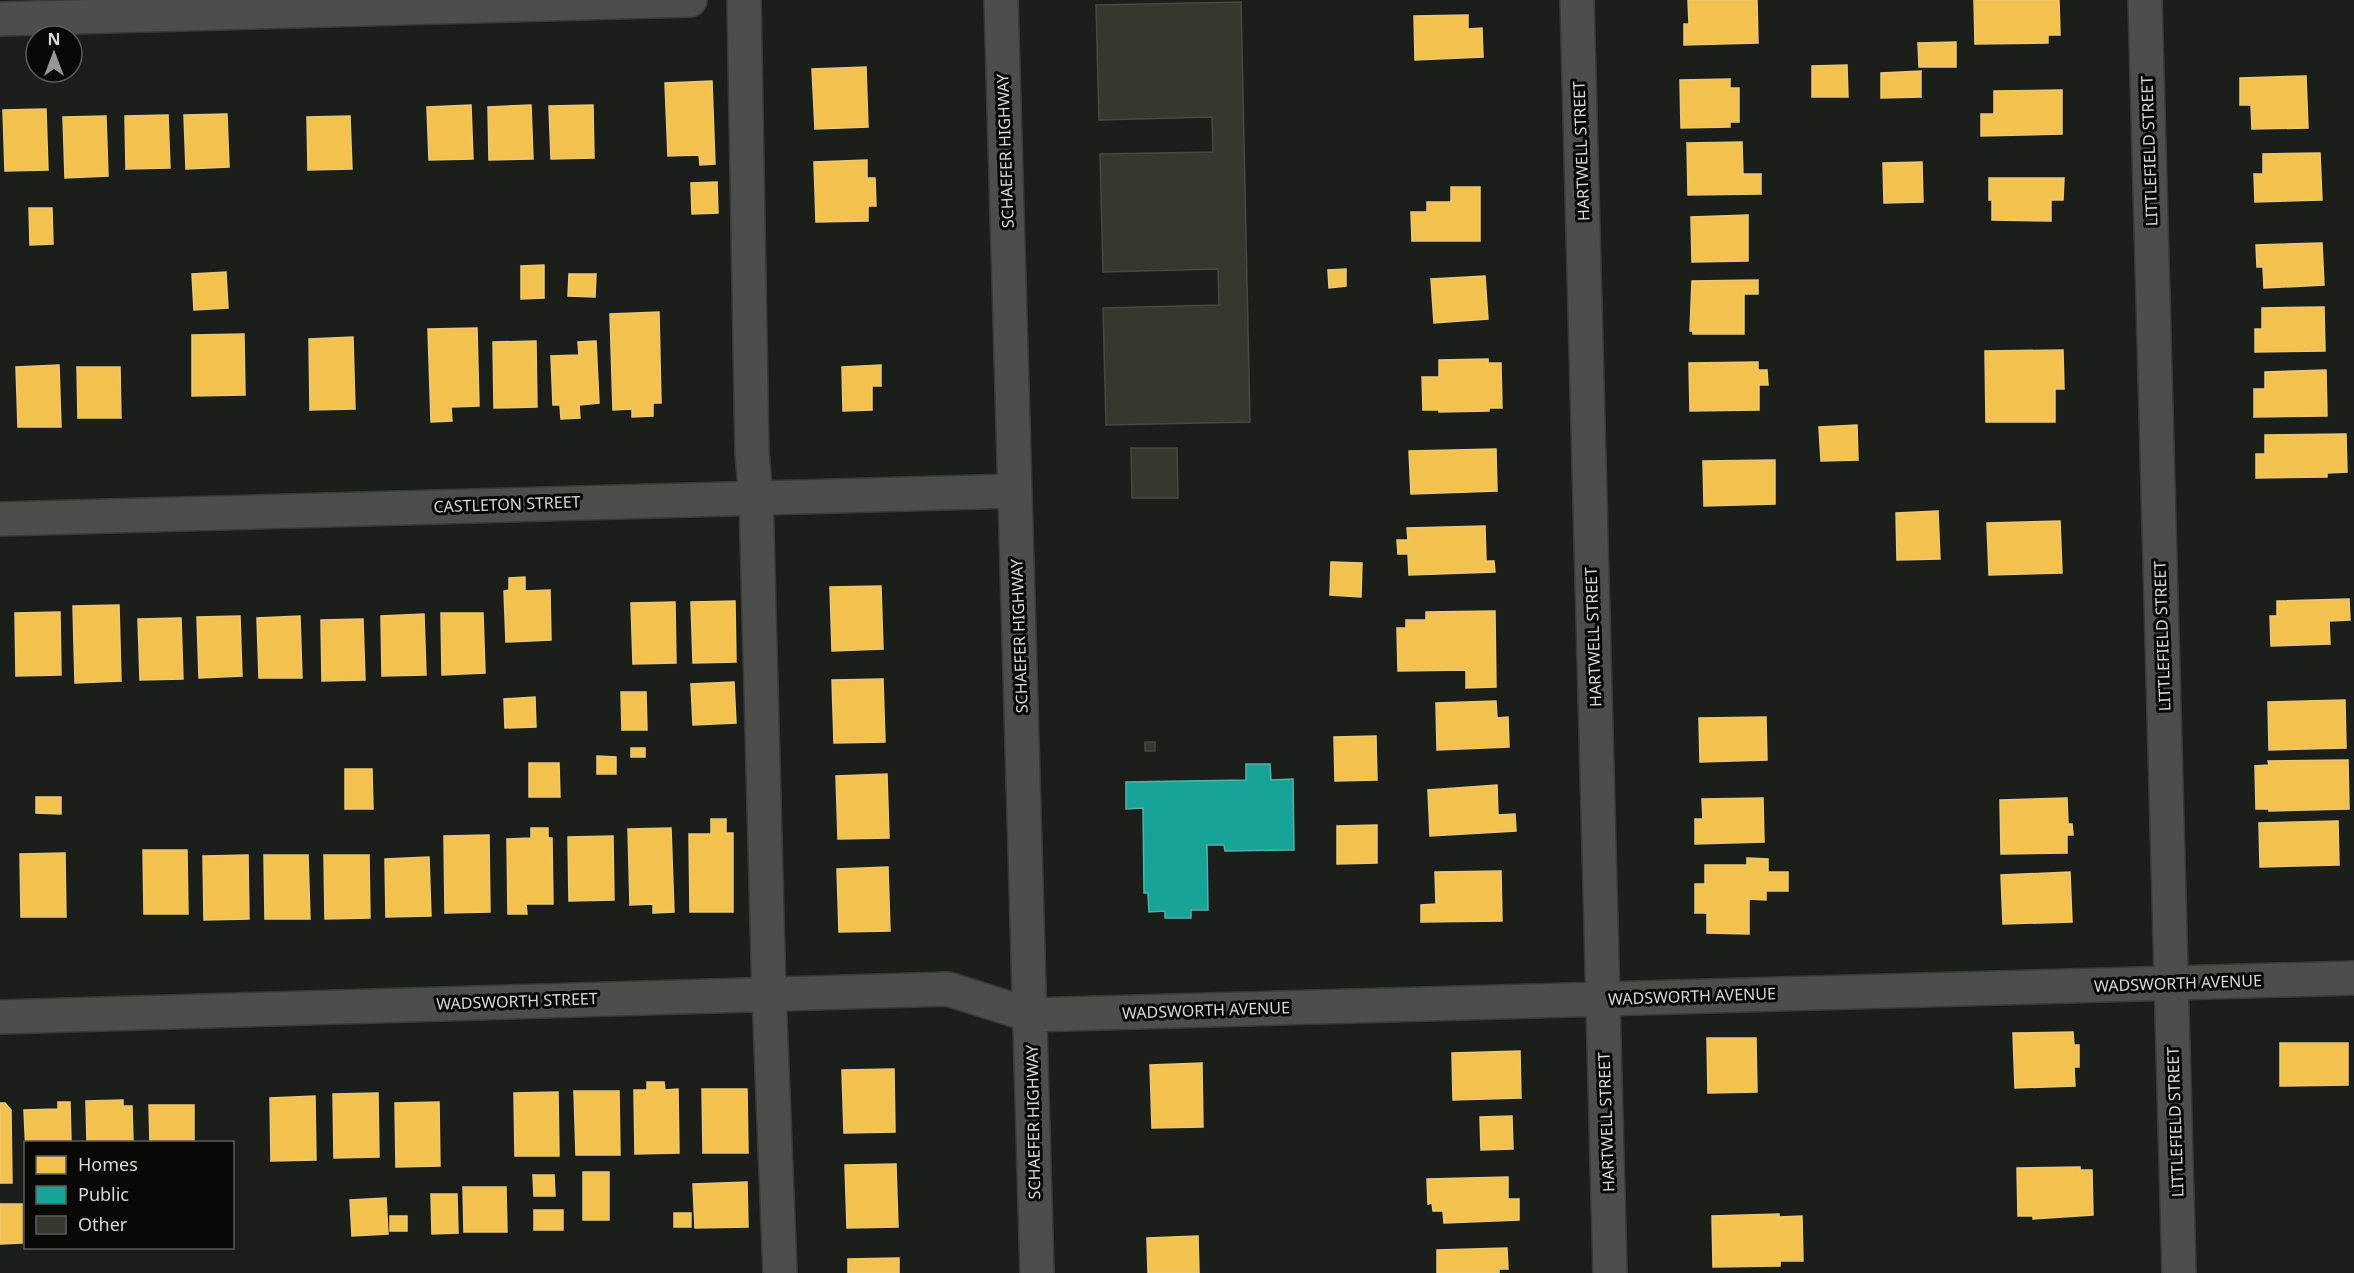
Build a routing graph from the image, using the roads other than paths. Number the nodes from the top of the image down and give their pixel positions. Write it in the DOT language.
graph roads {
  1 [pos="690,0"];
  2 [pos="744,0"];
  3 [pos="1001,0"];
  4 [pos="1577,0"];
  5 [pos="2145,0"];
  6 [pos="0,19"];
  7 [pos="1014,490"];
  8 [pos="756,498"];
  9 [pos="0,519"];
  10 [pos="2354,978"];
  11 [pos="2171,983"];
  12 [pos="769,994"];
  13 [pos="1603,999"];
  14 [pos="1030,1015"];
  15 [pos="0,1017"];
  16 [pos="780,1273"];
  17 [pos="1037,1273"];
  18 [pos="1610,1273"];
  19 [pos="2179,1273"];
  1 -- 6 [label="street"];
  2 -- 8 [label="street"];
  3 -- 7 [label="street, SCHAEFER HIGHWAY"];
  4 -- 13 [label="street, HARTWELL STREET"];
  5 -- 11 [label="street, LITTLEFIELD STREET"];
  7 -- 8 [label="street, CASTLETON STREET"];
  7 -- 14 [label="street, SCHAEFER HIGHWAY"];
  8 -- 9 [label="street, CASTLETON STREET"];
  8 -- 12 [label="street"];
  10 -- 11 [label="street, WADSWORTH AVENUE"];
  11 -- 13 [label="street, WADSWORTH AVENUE"];
  11 -- 19 [label="street, LITTLEFIELD STREET"];
  12 -- 14 [label="street, WADSWORTH STREET"];
  12 -- 15 [label="street, WADSWORTH STREET"];
  12 -- 16 [label="street"];
  13 -- 14 [label="street, WADSWORTH AVENUE"];
  13 -- 18 [label="street, HARTWELL STREET"];
  14 -- 17 [label="street, SCHAEFER HIGHWAY"];
}
